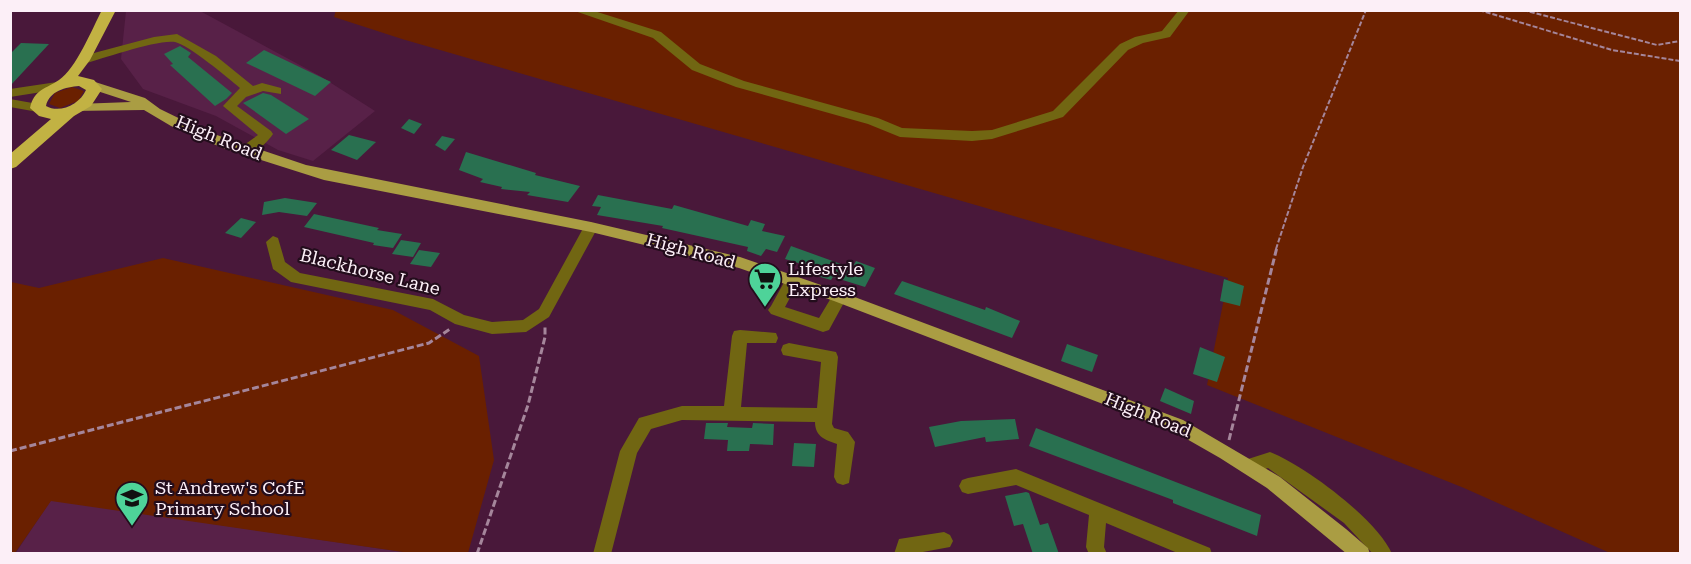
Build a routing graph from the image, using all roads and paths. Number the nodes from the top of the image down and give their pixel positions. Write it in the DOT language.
graph roads {
  1 [pos="109,10"];
  2 [pos="577,10"];
  3 [pos="1185,10"];
  4 [pos="1366,10"];
  5 [pos="1479,10"];
  6 [pos="1523,10"];
  7 [pos="1680,41"];
  8 [pos="90,58"];
  9 [pos="1680,61"];
  10 [pos="61,84"];
  11 [pos="91,84"];
  12 [pos="277,91"];
  13 [pos="10,93"];
  14 [pos="246,93"];
  15 [pos="10,103"];
  16 [pos="147,106"];
  17 [pos="74,109"];
  18 [pos="41,110"];
  19 [pos="244,150"];
  20 [pos="10,156"];
  21 [pos="10,163"];
  22 [pos="591,226"];
  23 [pos="273,242"];
  24 [pos="792,280"];
  25 [pos="839,297"];
  26 [pos="543,313"];
  27 [pos="463,320"];
  28 [pos="770,338"];
  29 [pos="789,350"];
  30 [pos="732,413"];
  31 [pos="823,415"];
  32 [pos="1225,450"];
  33 [pos="10,451"];
  34 [pos="1251,466"];
  35 [pos="843,477"];
  36 [pos="968,486"];
  37 [pos="1098,511"];
  38 [pos="944,541"];
  39 [pos="477,554"];
  40 [pos="602,554"];
  41 [pos="903,554"];
  42 [pos="1098,554"];
  43 [pos="1203,554"];
  44 [pos="1361,554"];
  45 [pos="1383,554"];
  1 -- 8 [label="highway"];
  2 -- 3 [label="street"];
  4 -- 32 [label="path"];
  5 -- 9 [label="path"];
  6 -- 7 [label="path"];
  8 -- 10 [label="highway"];
  8 -- 11 [label="highway"];
  8 -- 14 [label="street"];
  10 -- 11 [label="highway"];
  10 -- 13 [label="street"];
  10 -- 18 [label="highway"];
  11 -- 16 [label="main road, High Road"];
  11 -- 17 [label="highway"];
  12 -- 14 [label="street"];
  14 -- 19 [label="street"];
  15 -- 18 [label="street"];
  16 -- 17 [label="main road, High Road"];
  16 -- 19 [label="main road, High Road"];
  17 -- 18 [label="highway"];
  17 -- 21 [label="highway"];
  18 -- 20 [label="highway"];
  19 -- 22 [label="main road, High Road"];
  22 -- 24 [label="main road, High Road"];
  22 -- 26 [label="street"];
  23 -- 27 [label="street, Blackhorse Lane"];
  24 -- 25 [label="main road, High Road"];
  24 -- 25 [label="street"];
  25 -- 32 [label="main road, High Road"];
  26 -- 27 [label="street, Blackhorse Lane"];
  26 -- 39 [label="path"];
  27 -- 33 [label="path"];
  28 -- 30 [label="street"];
  29 -- 31 [label="street"];
  30 -- 31 [label="street"];
  30 -- 40 [label="street"];
  31 -- 35 [label="street"];
  32 -- 34 [label="main road, High Road"];
  34 -- 44 [label="main road, High Road"];
  34 -- 45 [label="street"];
  36 -- 37 [label="street"];
  37 -- 42 [label="street"];
  37 -- 43 [label="street"];
  38 -- 41 [label="street"];
}
